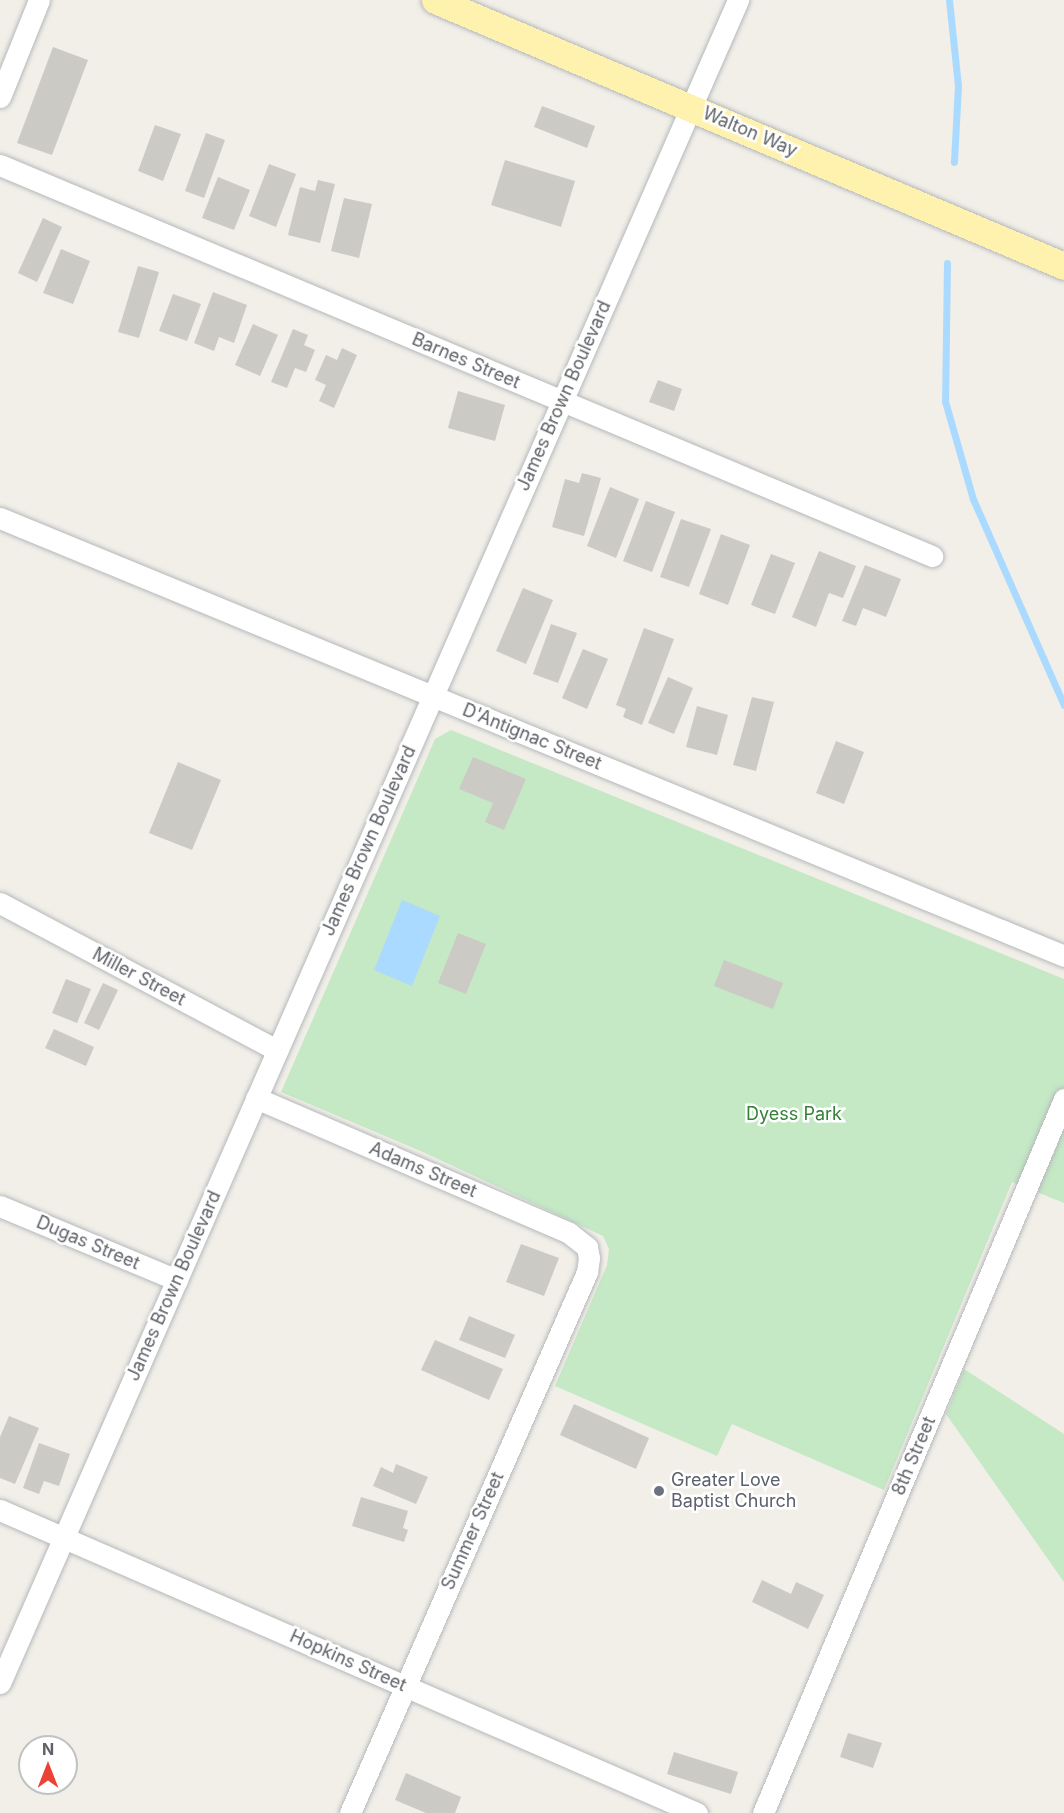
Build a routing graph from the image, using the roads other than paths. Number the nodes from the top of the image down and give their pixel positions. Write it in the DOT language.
graph roads {
  1 [pos="39,0"];
  2 [pos="435,0"];
  3 [pos="738,0"];
  4 [pos="0,97"];
  5 [pos="691,107"];
  6 [pos="0,165"];
  7 [pos="1064,266"];
  8 [pos="562,401"];
  9 [pos="0,518"];
  10 [pos="932,556"];
  11 [pos="433,696"];
  12 [pos="0,903"];
  13 [pos="1064,956"];
  14 [pos="278,1050"];
  15 [pos="256,1098"];
  16 [pos="1064,1099"];
  17 [pos="0,1206"];
  18 [pos="587,1247"];
  19 [pos="177,1280"];
  20 [pos="0,1510"];
  21 [pos="64,1536"];
  22 [pos="0,1683"];
  23 [pos="406,1686"];
  24 [pos="350,1813"];
  25 [pos="697,1813"];
  26 [pos="763,1813"];
  1 -- 4 [label="street"];
  2 -- 5 [label="main road, Walton Way"];
  3 -- 5 [label="street, James Brown Boulevard"];
  5 -- 7 [label="main road, Walton Way"];
  5 -- 8 [label="street, James Brown Boulevard"];
  6 -- 8 [label="street, Barnes Street"];
  8 -- 10 [label="street, Barnes Street"];
  8 -- 11 [label="street, James Brown Boulevard"];
  9 -- 11 [label="street, D'Antignac Street"];
  11 -- 13 [label="street, D'Antignac Street"];
  11 -- 14 [label="street, James Brown Boulevard"];
  12 -- 14 [label="street, Miller Street"];
  14 -- 15 [label="street, James Brown Boulevard"];
  15 -- 18 [label="street, Adams Street"];
  15 -- 19 [label="street, James Brown Boulevard"];
  16 -- 26 [label="street, 8th Street"];
  17 -- 19 [label="street, Dugas Street"];
  18 -- 23 [label="street, Summer Street"];
  19 -- 21 [label="street, James Brown Boulevard"];
  20 -- 21 [label="street, Hopkins Street"];
  21 -- 22 [label="street, James Brown Boulevard"];
  21 -- 23 [label="street, Hopkins Street"];
  23 -- 24 [label="street, Summer Street"];
  23 -- 25 [label="street, Hopkins Street"];
}
